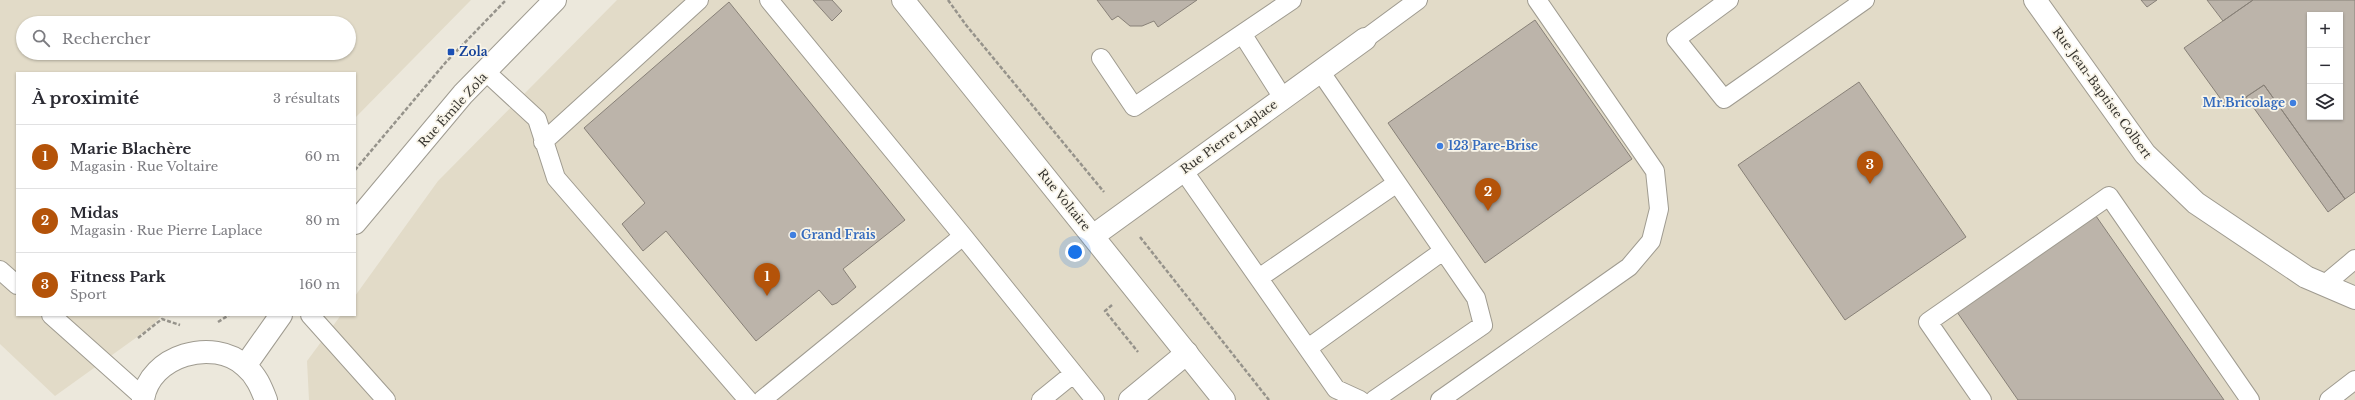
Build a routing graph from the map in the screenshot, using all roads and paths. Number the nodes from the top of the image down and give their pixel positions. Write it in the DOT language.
graph roads {
  1 [pos="506,0"];
  2 [pos="555,0"];
  3 [pos="699,0"];
  4 [pos="769,0"];
  5 [pos="903,0"];
  6 [pos="948,0"];
  7 [pos="1292,0"];
  8 [pos="1418,0"];
  9 [pos="1536,0"];
  10 [pos="1729,0"];
  11 [pos="1865,0"];
  12 [pos="2035,0"];
  13 [pos="1243,35"];
  14 [pos="1365,38"];
  15 [pos="1101,58"];
  16 [pos="486,72"];
  17 [pos="1320,72"];
  18 [pos="1283,98"];
  19 [pos="543,142"];
  20 [pos="356,169"];
  21 [pos="1183,170"];
  22 [pos="1397,184"];
  23 [pos="1106,196"];
  24 [pos="356,222"];
  25 [pos="1136,232"];
  26 [pos="963,236"];
  27 [pos="1093,236"];
  28 [pos="1443,251"];
  29 [pos="2355,259"];
  30 [pos="0,270"];
  31 [pos="1259,278"];
  32 [pos="16,284"];
  33 [pos="2324,285"];
  34 [pos="2355,298"];
  35 [pos="1117,301"];
  36 [pos="52,316"];
  37 [pos="280,316"];
  38 [pos="311,316"];
  39 [pos="1308,348"];
  40 [pos="1138,352"];
  41 [pos="1187,353"];
  42 [pos="245,366"];
  43 [pos="1073,374"];
  44 [pos="2355,380"];
  45 [pos="143,399"];
  46 [pos="266,400"];
  47 [pos="386,400"];
  48 [pos="748,400"];
  49 [pos="762,400"];
  50 [pos="1041,400"];
  51 [pos="1094,400"];
  52 [pos="1130,400"];
  53 [pos="1224,400"];
  54 [pos="1269,400"];
  55 [pos="1360,400"];
  56 [pos="1374,400"];
  57 [pos="1440,400"];
  58 [pos="1982,400"];
  59 [pos="2250,400"];
  60 [pos="2329,400"];
  1 -- 20 [label="path"];
  2 -- 16 [label="street, Rue Émile Zola"];
  3 -- 19 [label="lane"];
  4 -- 26 [label="lane"];
  5 -- 27 [label="street, Rue Voltaire"];
  6 -- 23 [label="path"];
  7 -- 13 [label="lane"];
  8 -- 14 [label="lane"];
  9 -- 57 [label="lane"];
  10 -- 11 [label="lane"];
  12 -- 33 [label="street, Rue Jean-Baptiste Colbert"];
  13 -- 15 [label="lane"];
  13 -- 18 [label="lane"];
  14 -- 17 [label="street, Rue Pierre Laplace"];
  16 -- 19 [label="lane"];
  16 -- 24 [label="street, Rue Émile Zola"];
  17 -- 18 [label="street, Rue Pierre Laplace"];
  17 -- 22 [label="lane"];
  18 -- 21 [label="street, Rue Pierre Laplace"];
  19 -- 48 [label="lane"];
  21 -- 27 [label="street, Rue Pierre Laplace"];
  21 -- 31 [label="lane"];
  22 -- 28 [label="lane"];
  22 -- 31 [label="lane"];
  25 -- 54 [label="path"];
  26 -- 43 [label="lane"];
  26 -- 49 [label="lane"];
  27 -- 41 [label="street, Rue Voltaire"];
  28 -- 39 [label="lane"];
  28 -- 56 [label="lane"];
  29 -- 33 [label="lane"];
  30 -- 32 [label="lane"];
  31 -- 39 [label="lane"];
  33 -- 34 [label="street, Rue Jean-Baptiste Colbert"];
  35 -- 40 [label="path"];
  36 -- 45 [label="lane"];
  37 -- 42 [label="street"];
  38 -- 47 [label="lane"];
  39 -- 55 [label="lane"];
  41 -- 52 [label="street"];
  41 -- 53 [label="street, Rue Voltaire"];
  42 -- 45 [label="street"];
  42 -- 46 [label="street"];
  43 -- 50 [label="lane"];
  43 -- 51 [label="lane"];
  44 -- 60 [label="lane"];
  58 -- 59 [label="lane"];
}
